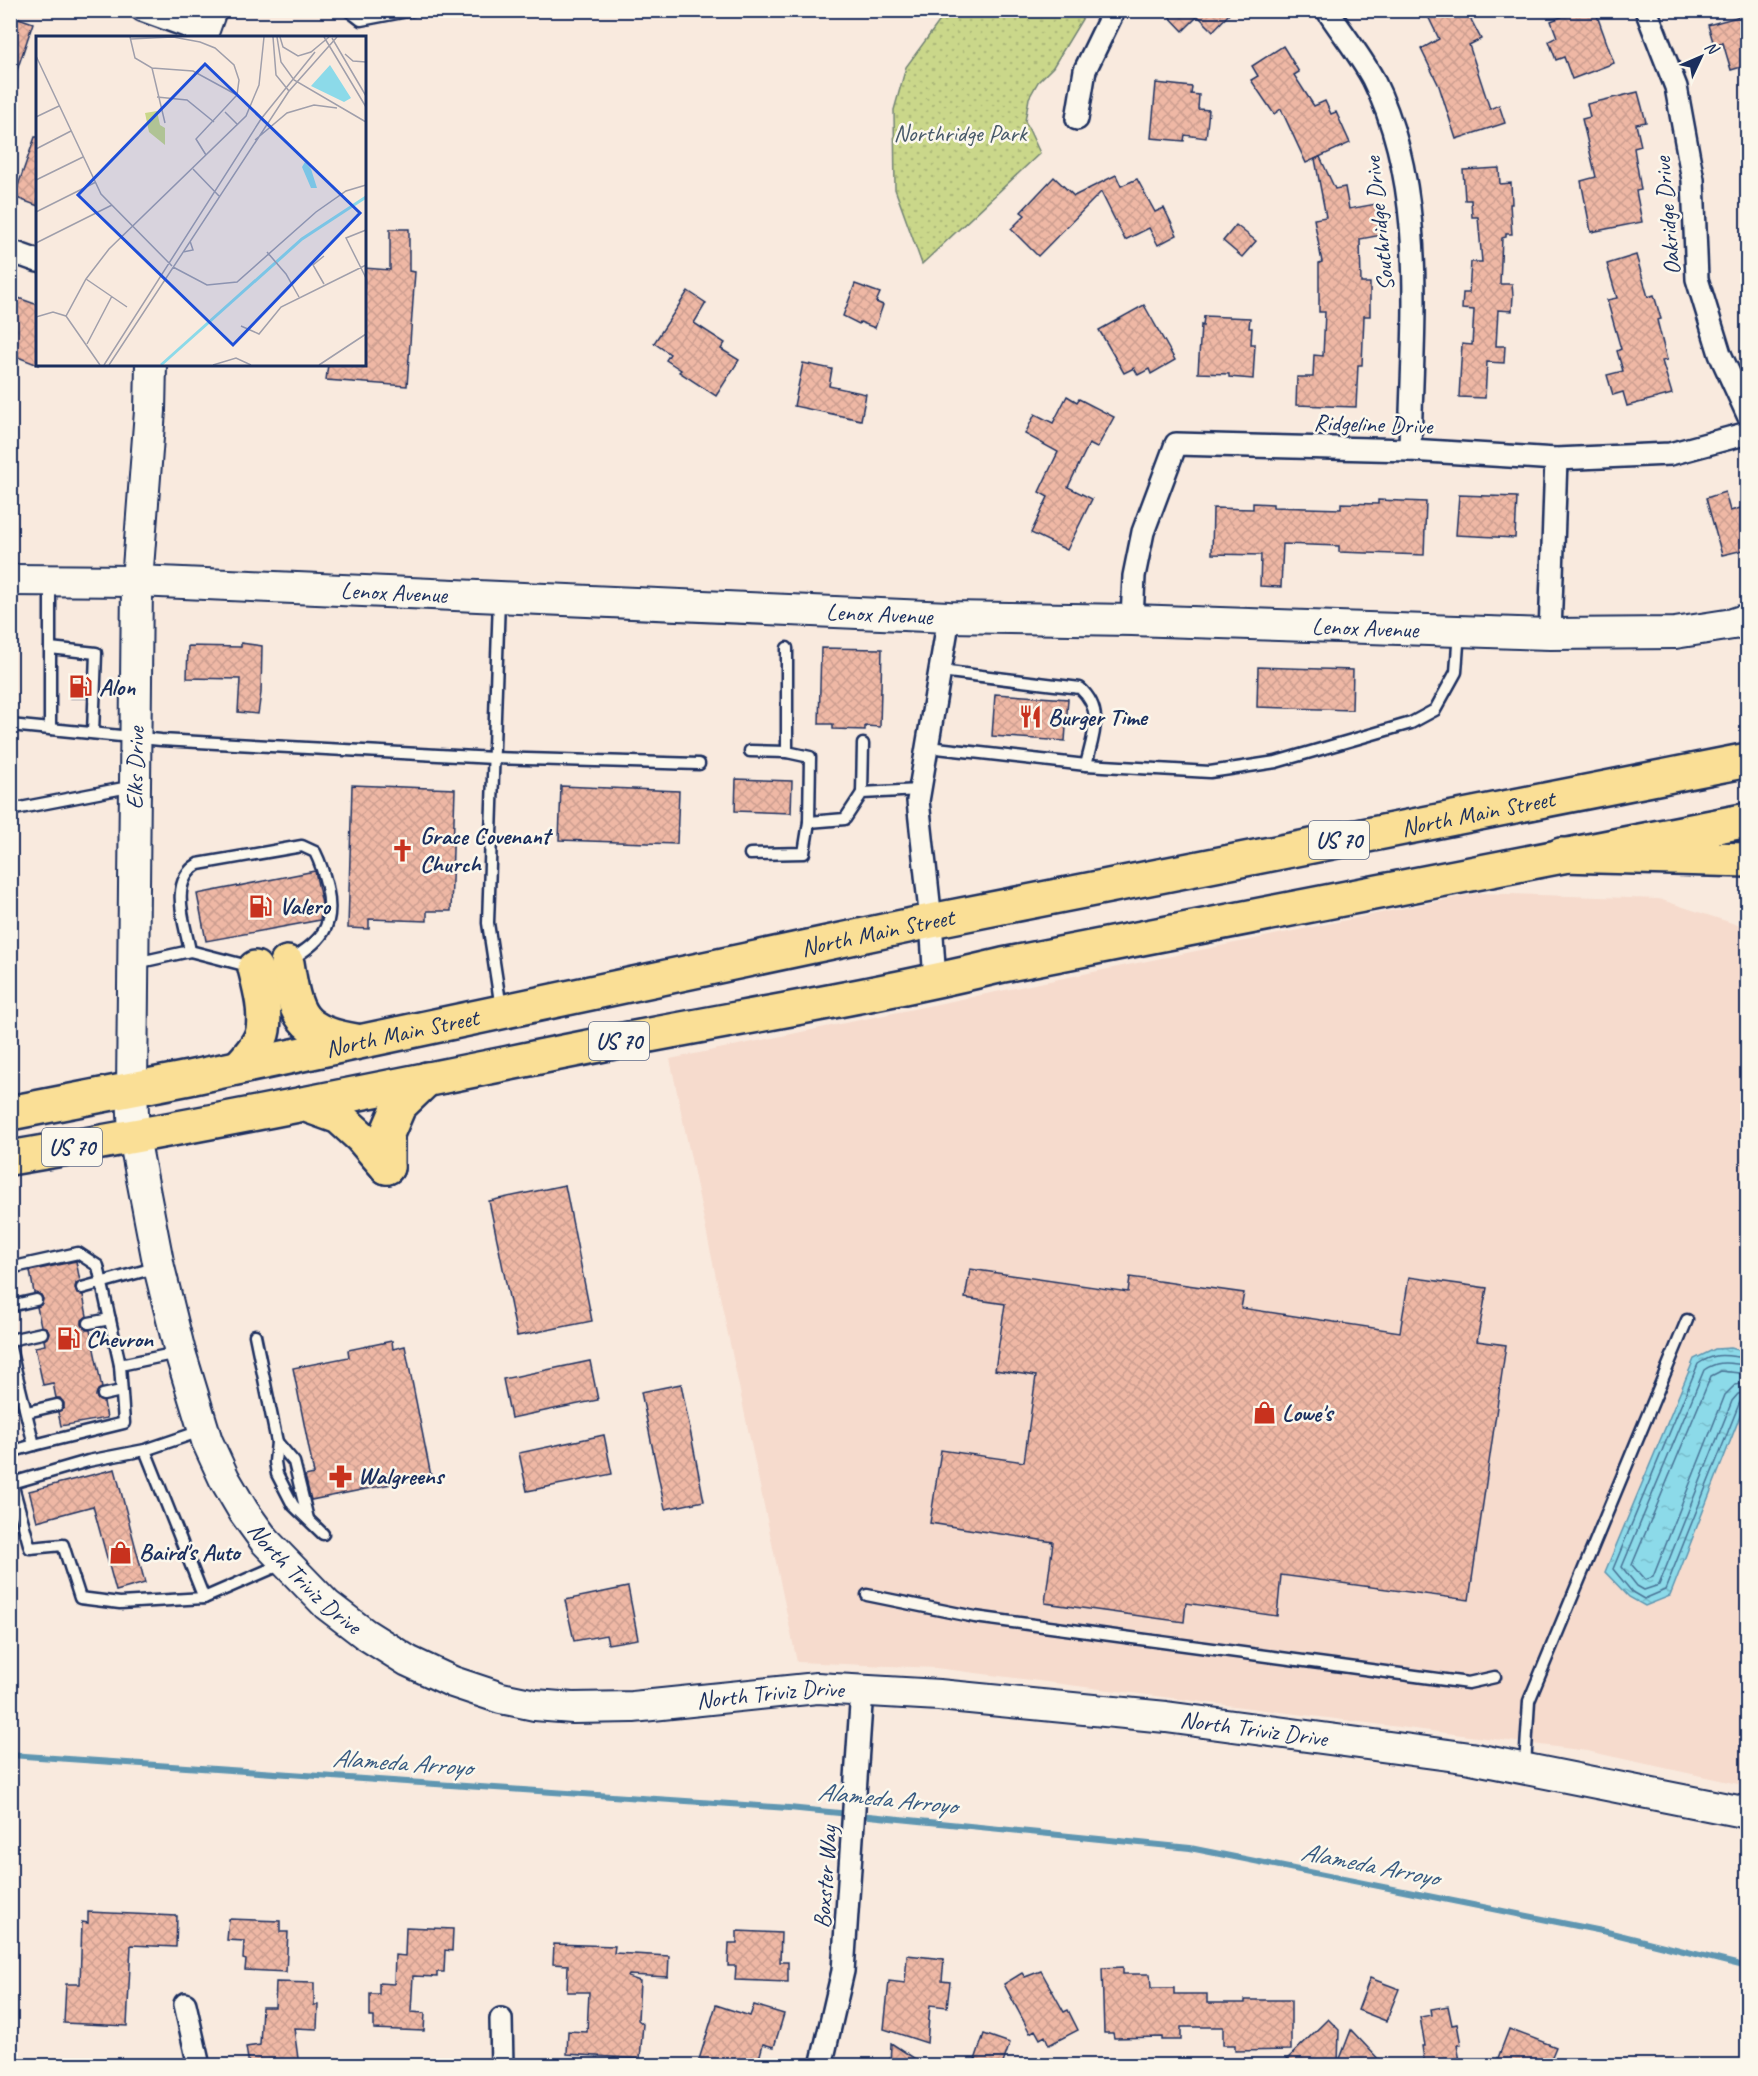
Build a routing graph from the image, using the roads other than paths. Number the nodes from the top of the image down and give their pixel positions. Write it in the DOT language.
graph roads {
  1 [pos="142,10"];
  2 [pos="348,10"];
  3 [pos="413,10"];
  4 [pos="1114,10"];
  5 [pos="1327,10"];
  6 [pos="1646,10"];
  7 [pos="205,27"];
  8 [pos="1077,119"];
  9 [pos="10,251"];
  10 [pos="36,260"];
  11 [pos="151,366"];
  12 [pos="1748,415"];
  13 [pos="1748,433"];
  14 [pos="1410,450"];
  15 [pos="1556,459"];
  16 [pos="10,580"];
  17 [pos="50,581"];
  18 [pos="137,581"];
  19 [pos="499,598"];
  20 [pos="949,617"];
  21 [pos="1748,619"];
  22 [pos="1132,620"];
  23 [pos="1459,631"];
  24 [pos="1550,634"];
  25 [pos="50,648"];
  26 [pos="787,648"];
  27 [pos="940,671"];
  28 [pos="10,725"];
  29 [pos="50,729"];
  30 [pos="93,734"];
  31 [pos="136,738"];
  32 [pos="863,744"];
  33 [pos="928,747"];
  34 [pos="750,751"];
  35 [pos="788,753"];
  36 [pos="494,758"];
  37 [pos="1748,760"];
  38 [pos="699,764"];
  39 [pos="1086,765"];
  40 [pos="135,786"];
  41 [pos="920,790"];
  42 [pos="862,793"];
  43 [pos="10,810"];
  44 [pos="1748,820"];
  45 [pos="809,822"];
  46 [pos="750,854"];
  47 [pos="1561,855"];
  48 [pos="1748,860"];
  49 [pos="931,921"];
  50 [pos="190,951"];
  51 [pos="133,963"];
  52 [pos="271,965"];
  53 [pos="935,982"];
  54 [pos="502,1011"];
  55 [pos="361,1042"];
  56 [pos="239,1067"];
  57 [pos="427,1079"];
  58 [pos="132,1090"];
  59 [pos="303,1104"];
  60 [pos="10,1113"];
  61 [pos="134,1137"];
  62 [pos="10,1158"];
  63 [pos="159,1267"];
  64 [pos="10,1268"];
  65 [pos="102,1283"];
  66 [pos="82,1288"];
  67 [pos="36,1300"];
  68 [pos="10,1306"];
  69 [pos="110,1319"];
  70 [pos="1687,1320"];
  71 [pos="89,1323"];
  72 [pos="42,1333"];
  73 [pos="255,1335"];
  74 [pos="10,1341"];
  75 [pos="10,1348"];
  76 [pos="180,1352"];
  77 [pos="120,1365"];
  78 [pos="121,1391"];
  79 [pos="103,1395"];
  80 [pos="57,1405"];
  81 [pos="27,1412"];
  82 [pos="204,1430"];
  83 [pos="277,1442"];
  84 [pos="34,1445"];
  85 [pos="145,1450"];
  86 [pos="10,1452"];
  87 [pos="308,1519"];
  88 [pos="323,1534"];
  89 [pos="286,1562"];
  90 [pos="867,1595"];
  91 [pos="204,1598"];
  92 [pos="1495,1677"];
  93 [pos="862,1690"];
  94 [pos="1525,1769"];
  95 [pos="1748,1814"];
  96 [pos="185,2004"];
  97 [pos="501,2019"];
  98 [pos="199,2066"];
  99 [pos="502,2066"];
  100 [pos="821,2066"];
  1 -- 7 [label="street"];
  2 -- 3 [label="lane"];
  4 -- 8 [label="street"];
  5 -- 14 [label="street, Southridge Drive"];
  6 -- 12 [label="street, Oakridge Drive"];
  9 -- 10 [label="street"];
  11 -- 18 [label="street, Elks Drive"];
  13 -- 15 [label="street, Ridgeline Drive"];
  14 -- 15 [label="street, Ridgeline Drive"];
  14 -- 22 [label="street, Ridgeline Drive"];
  15 -- 24 [label="street"];
  16 -- 17 [label="street, Lenox Avenue"];
  17 -- 18 [label="street, Lenox Avenue"];
  17 -- 25 [label="lane"];
  18 -- 19 [label="street, Lenox Avenue"];
  18 -- 31 [label="street, Elks Drive"];
  19 -- 20 [label="street, Lenox Avenue"];
  19 -- 36 [label="lane"];
  20 -- 22 [label="street, Lenox Avenue"];
  20 -- 27 [label="street"];
  21 -- 24 [label="street, Lenox Avenue"];
  22 -- 23 [label="street, Lenox Avenue"];
  23 -- 24 [label="street, Lenox Avenue"];
  23 -- 39 [label="lane"];
  25 -- 29 [label="lane"];
  25 -- 30 [label="lane"];
  26 -- 35 [label="lane"];
  27 -- 33 [label="street"];
  27 -- 39 [label="lane"];
  28 -- 29 [label="lane"];
  29 -- 30 [label="lane"];
  30 -- 31 [label="lane"];
  31 -- 36 [label="lane"];
  31 -- 40 [label="street, Elks Drive"];
  32 -- 42 [label="lane"];
  33 -- 39 [label="lane"];
  33 -- 41 [label="street"];
  34 -- 35 [label="lane"];
  35 -- 45 [label="lane"];
  36 -- 38 [label="lane"];
  36 -- 54 [label="lane"];
  37 -- 49 [label="main road, North Main Street / US 70"];
  40 -- 43 [label="lane"];
  40 -- 51 [label="street, Elks Drive"];
  41 -- 42 [label="lane"];
  41 -- 49 [label="street"];
  42 -- 45 [label="lane"];
  44 -- 47 [label="main road, North Main Street / US 70"];
  45 -- 46 [label="lane"];
  47 -- 48 [label="main road"];
  47 -- 53 [label="main road, North Main Street / US 70"];
  49 -- 53 [label="street"];
  49 -- 54 [label="main road, North Main Street / US 70"];
  50 -- 51 [label="lane"];
  50 -- 52 [label="lane"];
  50 -- 52 [label="lane"];
  51 -- 58 [label="street, Elks Drive"];
  52 -- 55 [label="main road"];
  52 -- 56 [label="main road"];
  53 -- 57 [label="main road, North Main Street / US 70"];
  54 -- 55 [label="main road, North Main Street / US 70"];
  55 -- 56 [label="main road, North Main Street / US 70"];
  56 -- 58 [label="main road, North Main Street / US 70"];
  57 -- 59 [label="main road, North Main Street / US 70"];
  57 -- 59 [label="main road"];
  58 -- 60 [label="main road, North Main Street / US 70"];
  58 -- 61 [label="street, Elks Drive"];
  59 -- 61 [label="main road, North Main Street / US 70"];
  61 -- 62 [label="main road, North Main Street / US 70"];
  61 -- 63 [label="street, North Triviz Drive"];
  63 -- 65 [label="lane"];
  63 -- 76 [label="street, North Triviz Drive"];
  64 -- 65 [label="lane"];
  65 -- 66 [label="lane"];
  65 -- 69 [label="lane"];
  67 -- 68 [label="lane"];
  69 -- 71 [label="lane"];
  69 -- 77 [label="lane"];
  70 -- 94 [label="lane"];
  72 -- 74 [label="lane"];
  73 -- 83 [label="lane"];
  75 -- 81 [label="lane"];
  76 -- 77 [label="lane"];
  76 -- 82 [label="street, North Triviz Drive"];
  77 -- 78 [label="lane"];
  78 -- 79 [label="lane"];
  78 -- 84 [label="lane"];
  80 -- 81 [label="lane"];
  81 -- 84 [label="lane"];
  82 -- 85 [label="lane"];
  82 -- 89 [label="street, North Triviz Drive"];
  83 -- 87 [label="lane"];
  83 -- 87 [label="lane"];
  84 -- 86 [label="lane"];
  85 -- 91 [label="lane"];
  85 -- 91 [label="lane"];
  87 -- 88 [label="lane"];
  89 -- 91 [label="lane"];
  89 -- 93 [label="street, North Triviz Drive"];
  90 -- 92 [label="lane"];
  93 -- 94 [label="street, North Triviz Drive"];
  93 -- 100 [label="street, Boxster Way"];
  94 -- 95 [label="street, North Triviz Drive"];
  96 -- 98 [label="street"];
  97 -- 99 [label="street"];
}
